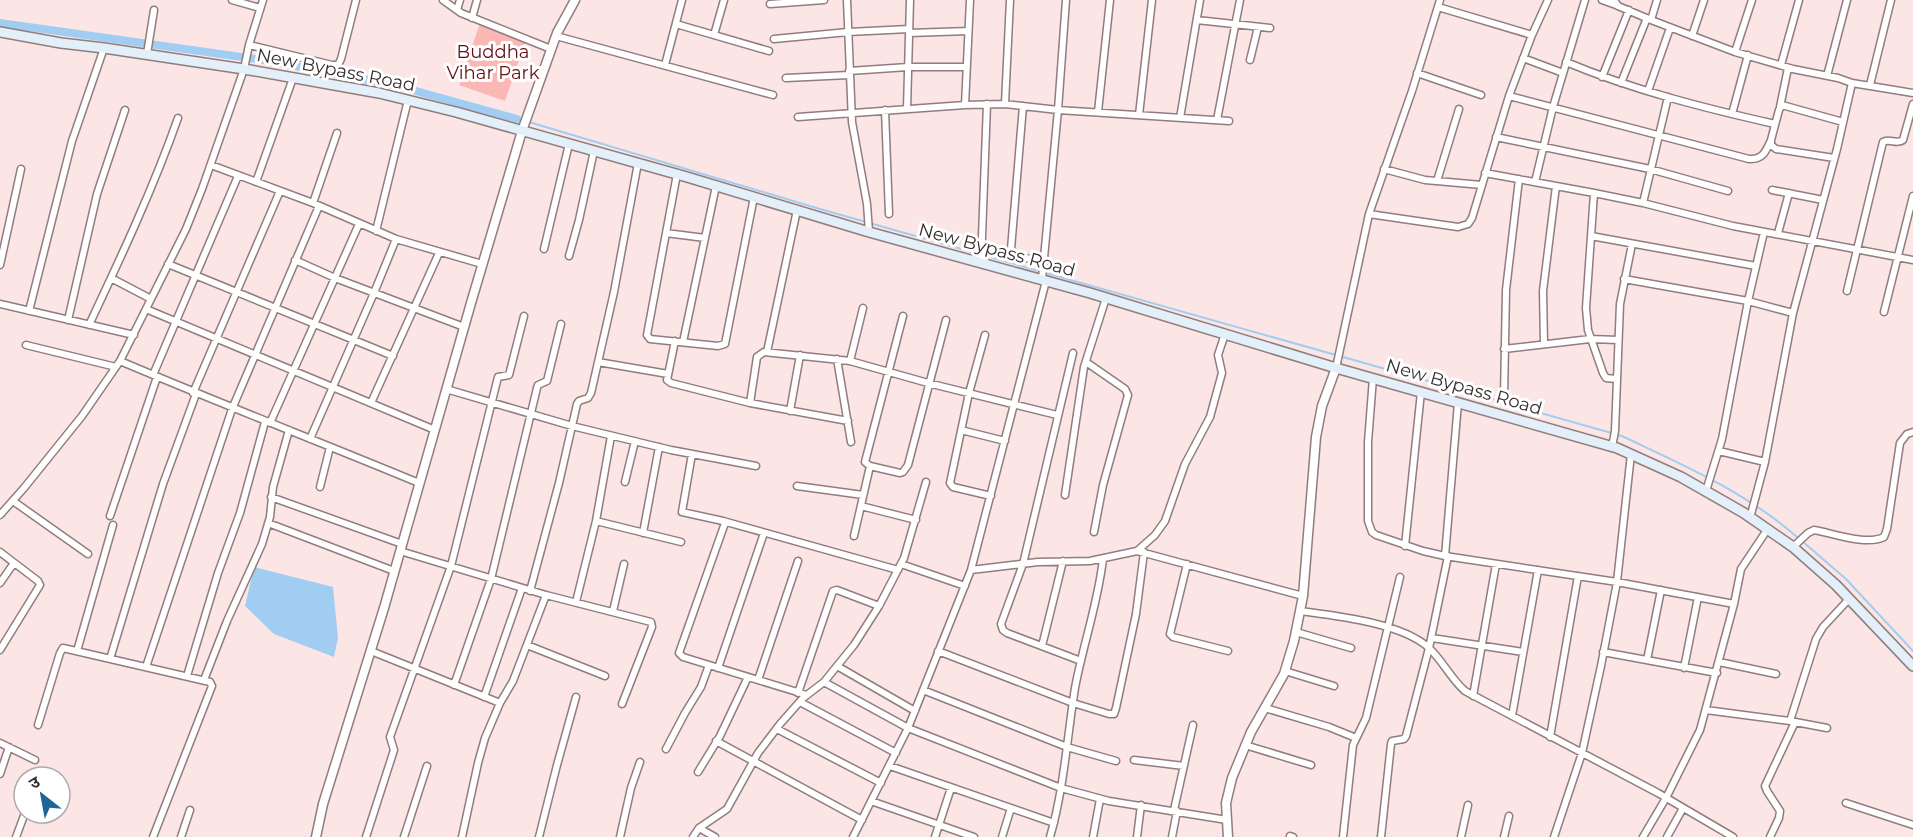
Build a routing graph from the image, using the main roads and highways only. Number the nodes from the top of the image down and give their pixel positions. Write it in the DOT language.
graph roads {
  1 [pos="0,32"];
  2 [pos="1913,666"];
  1 -- 2 [label="main road, New Bypass Road"];
}
